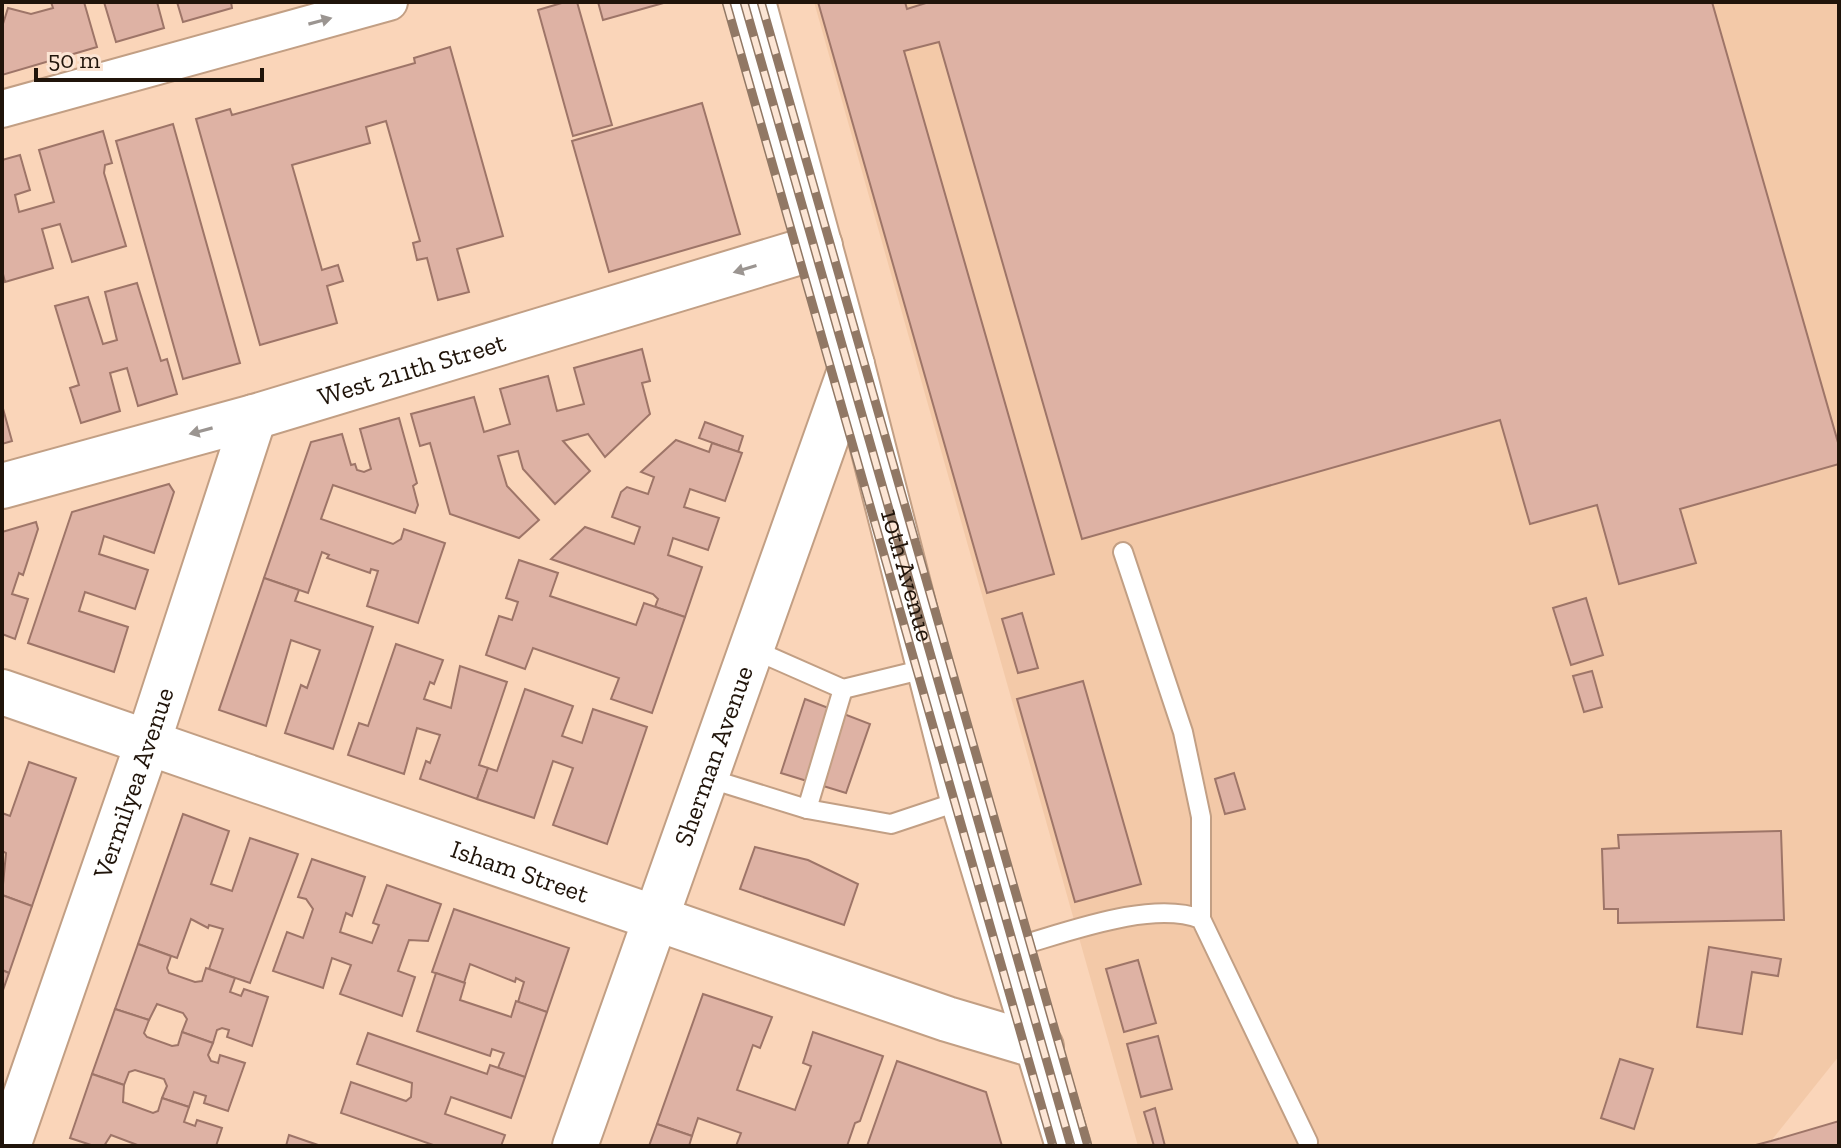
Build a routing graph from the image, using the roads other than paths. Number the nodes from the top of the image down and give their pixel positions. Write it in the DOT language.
graph roads {
  1 [pos="389,2"];
  2 [pos="753,2"];
  3 [pos="2,109"];
  4 [pos="820,246"];
  5 [pos="852,365"];
  6 [pos="254,417"];
  7 [pos="2,486"];
  8 [pos="1123,552"];
  9 [pos="750,648"];
  10 [pos="929,668"];
  11 [pos="843,689"];
  12 [pos="2,692"];
  13 [pos="148,742"];
  14 [pos="704,777"];
  15 [pos="963,800"];
  16 [pos="807,809"];
  17 [pos="654,916"];
  18 [pos="1201,919"];
  19 [pos="1008,949"];
  20 [pos="1041,1047"];
  21 [pos="1308,1142"];
  22 [pos="8,1146"];
  23 [pos="575,1146"];
  24 [pos="1068,1146"];
  3 -- 1 [label="street, one-way"];
  2 -- 4 [label="street, 10th Avenue"];
  4 -- 5 [label="street, 10th Avenue"];
  4 -- 6 [label="street, West 211th Street, one-way"];
  5 -- 9 [label="street, Sherman Avenue"];
  5 -- 10 [label="street, 10th Avenue"];
  6 -- 7 [label="street, West 211th Street, one-way"];
  6 -- 13 [label="street, Vermilyea Avenue"];
  8 -- 18 [label="lane"];
  9 -- 11 [label="lane"];
  9 -- 14 [label="street, Sherman Avenue"];
  10 -- 11 [label="lane"];
  10 -- 15 [label="street, 10th Avenue"];
  11 -- 16 [label="lane"];
  12 -- 13 [label="street, Isham Street"];
  13 -- 17 [label="street, Isham Street"];
  13 -- 22 [label="street, Vermilyea Avenue"];
  14 -- 16 [label="lane"];
  14 -- 17 [label="street, Sherman Avenue"];
  15 -- 16 [label="lane"];
  15 -- 19 [label="street, 10th Avenue"];
  17 -- 20 [label="street, Isham Street"];
  17 -- 23 [label="street, Sherman Avenue"];
  18 -- 19 [label="lane"];
  18 -- 21 [label="lane"];
  19 -- 20 [label="street, 10th Avenue"];
  20 -- 24 [label="street, 10th Avenue"];
}
